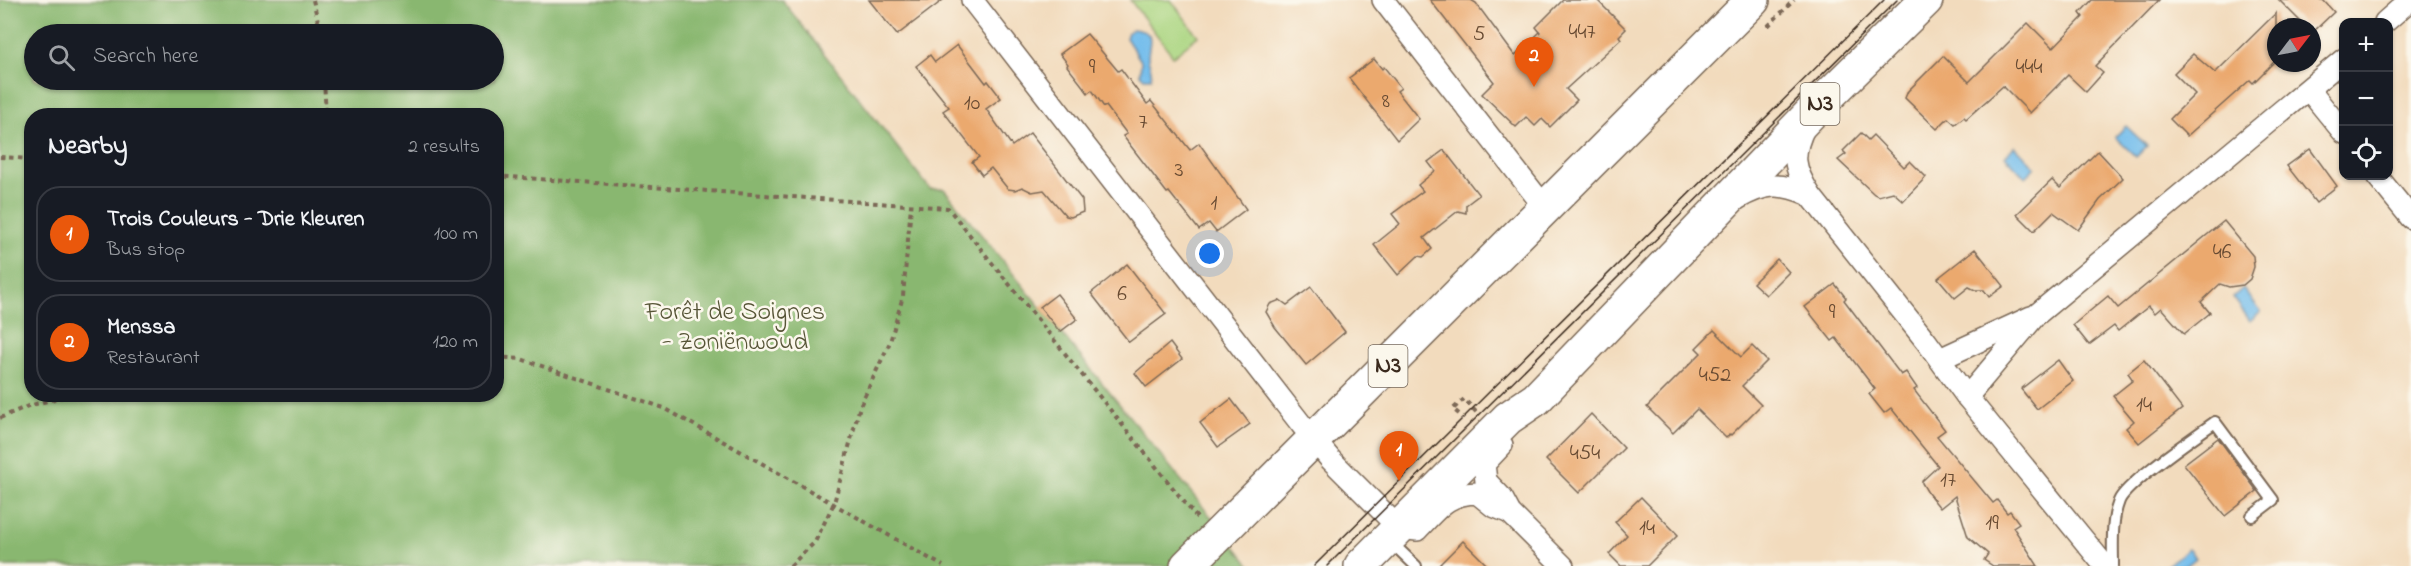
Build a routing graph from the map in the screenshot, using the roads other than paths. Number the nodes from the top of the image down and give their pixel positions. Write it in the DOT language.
graph roads {
  1 [pos="972,0"];
  2 [pos="1383,0"];
  3 [pos="1753,0"];
  4 [pos="1926,0"];
  5 [pos="2410,0"];
  6 [pos="2390,18"];
  7 [pos="2339,63"];
  8 [pos="2309,90"];
  9 [pos="1812,112"];
  10 [pos="2339,128"];
  11 [pos="2380,180"];
  12 [pos="1810,195"];
  13 [pos="1546,209"];
  14 [pos="1717,210"];
  15 [pos="2411,218"];
  16 [pos="2035,316"];
  17 [pos="1940,358"];
  18 [pos="1967,397"];
  19 [pos="1536,399"];
  20 [pos="1315,440"];
  21 [pos="1510,513"];
  22 [pos="2252,516"];
  23 [pos="1394,534"];
  24 [pos="1188,566"];
  25 [pos="1361,566"];
  26 [pos="1416,566"];
  27 [pos="1563,566"];
  28 [pos="2105,566"];
  29 [pos="2113,566"];
  1 -- 20 [label="street"];
  2 -- 13 [label="street"];
  3 -- 13 [label="main road, N3"];
  4 -- 9 [label="main road, N3"];
  5 -- 6 [label="street"];
  7 -- 8 [label="street"];
  8 -- 10 [label="street"];
  8 -- 16 [label="street"];
  9 -- 12 [label="street"];
  9 -- 14 [label="main road, N3"];
  11 -- 15 [label="street"];
  12 -- 14 [label="street"];
  12 -- 17 [label="street"];
  13 -- 20 [label="main road, N3"];
  14 -- 19 [label="main road, N3"];
  16 -- 17 [label="street"];
  16 -- 18 [label="street"];
  17 -- 18 [label="street"];
  18 -- 28 [label="street"];
  19 -- 21 [label="street"];
  19 -- 23 [label="main road, N3"];
  20 -- 23 [label="street"];
  20 -- 24 [label="main road, N3"];
  21 -- 23 [label="street"];
  21 -- 27 [label="street"];
  22 -- 29 [label="lane"];
  23 -- 25 [label="main road, N3"];
  23 -- 26 [label="lane"];
}
